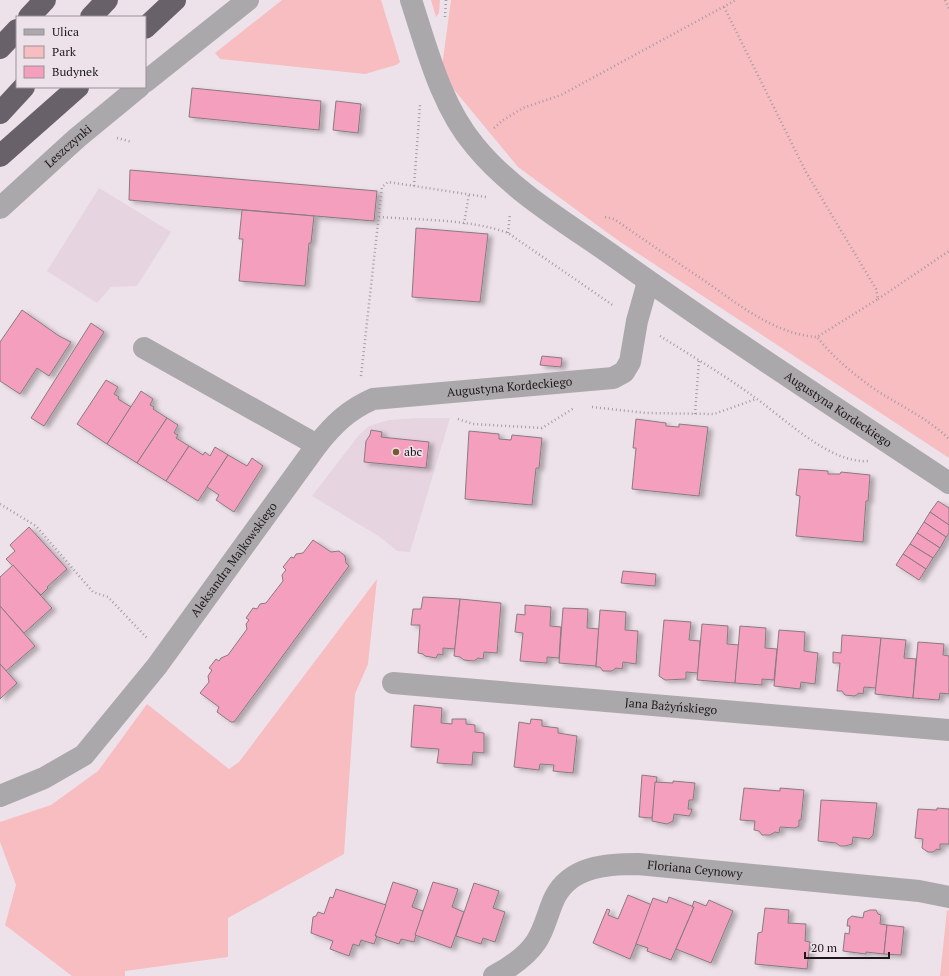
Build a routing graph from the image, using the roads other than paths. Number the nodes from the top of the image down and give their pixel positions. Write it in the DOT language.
graph roads {
  1 [pos="46,0"];
  2 [pos="107,0"];
  3 [pos="175,0"];
  4 [pos="248,0"];
  5 [pos="411,0"];
  6 [pos="30,16"];
  7 [pos="92,16"];
  8 [pos="146,27"];
  9 [pos="16,31"];
  10 [pos="0,48"];
  11 [pos="146,81"];
  12 [pos="23,88"];
  13 [pos="77,88"];
  14 [pos="138,88"];
  15 [pos="0,112"];
  16 [pos="0,156"];
  17 [pos="0,208"];
  18 [pos="648,282"];
  19 [pos="144,348"];
  20 [pos="317,445"];
  21 [pos="949,483"];
  22 [pos="393,683"];
  23 [pos="949,730"];
  24 [pos="0,796"];
  25 [pos="949,897"];
  26 [pos="494,976"];
  1 -- 6 [label="highway"];
  2 -- 7 [label="highway"];
  3 -- 8 [label="highway"];
  4 -- 11 [label="street"];
  5 -- 18 [label="street, Augustyna Kordeckiego"];
  9 -- 10 [label="highway"];
  12 -- 15 [label="highway"];
  13 -- 16 [label="highway"];
  14 -- 17 [label="street, Leszczynki"];
  18 -- 20 [label="street, Augustyna Kordeckiego"];
  18 -- 21 [label="street, Augustyna Kordeckiego"];
  19 -- 20 [label="street"];
  20 -- 24 [label="street, Aleksandra Majkowskiego"];
  22 -- 23 [label="street, Jana Bażyńskiego"];
  25 -- 26 [label="street, Floriana Ceynowy"];
}
